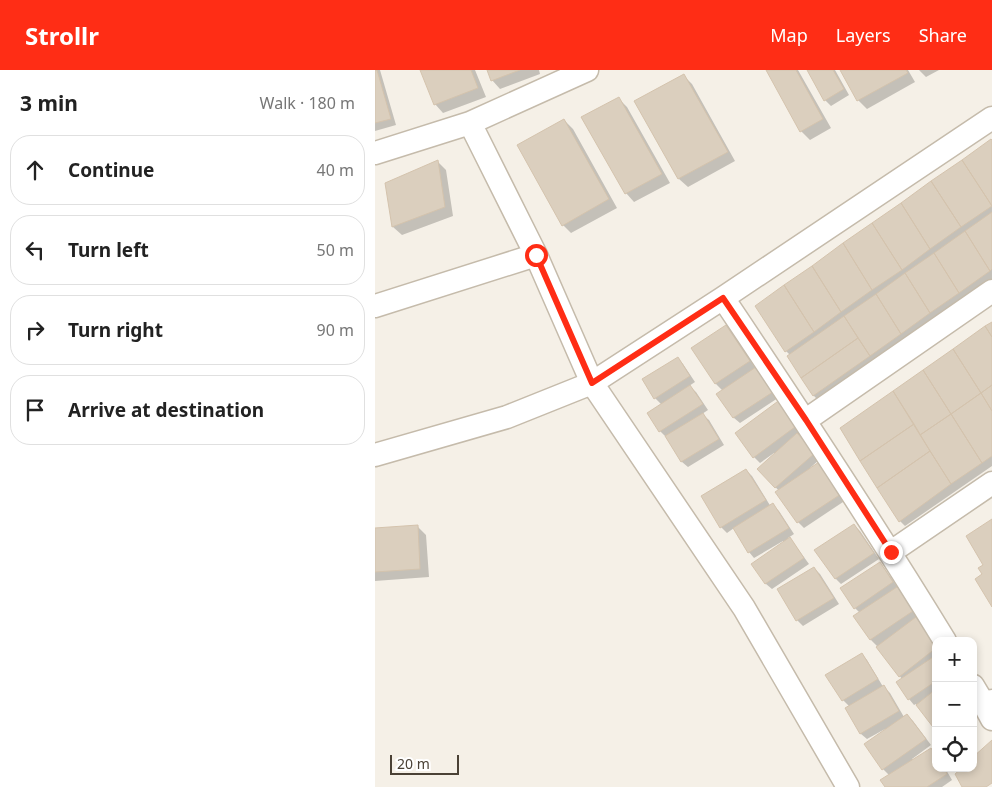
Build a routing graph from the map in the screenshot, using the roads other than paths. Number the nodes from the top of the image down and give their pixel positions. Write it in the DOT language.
graph roads {
  1 [pos="587,70"];
  2 [pos="992,118"];
  3 [pos="469,124"];
  4 [pos="375,153"];
  5 [pos="536,255"];
  6 [pos="992,291"];
  7 [pos="723,298"];
  8 [pos="375,306"];
  9 [pos="592,383"];
  10 [pos="806,420"];
  11 [pos="375,455"];
  12 [pos="992,483"];
  13 [pos="891,552"];
  14 [pos="943,637"];
  15 [pos="977,691"];
  16 [pos="990,709"];
  17 [pos="848,787"];
  1 -- 3 [label="street"];
  2 -- 7 [label="street"];
  3 -- 4 [label="street"];
  3 -- 5 [label="street"];
  5 -- 8 [label="street"];
  5 -- 9 [label="street"];
  6 -- 10 [label="street"];
  7 -- 9 [label="street"];
  7 -- 10 [label="street"];
  9 -- 11 [label="street"];
  9 -- 17 [label="street"];
  10 -- 13 [label="street"];
  12 -- 13 [label="street"];
  13 -- 14 [label="street"];
  15 -- 16 [label="street"];
}
